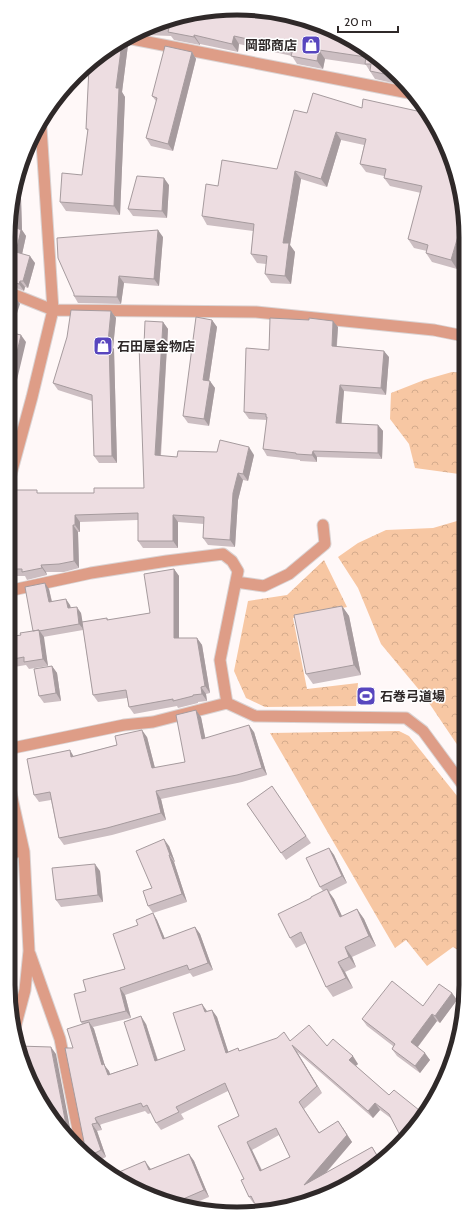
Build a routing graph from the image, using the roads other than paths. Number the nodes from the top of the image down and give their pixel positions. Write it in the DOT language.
graph roads {
  1 [pos="136,40"];
  2 [pos="405,92"];
  3 [pos="41,133"];
  4 [pos="15,295"];
  5 [pos="53,310"];
  6 [pos="459,335"];
  7 [pos="15,460"];
  8 [pos="323,524"];
  9 [pos="236,582"];
  10 [pos="15,589"];
  11 [pos="227,703"];
  12 [pos="15,748"];
  13 [pos="459,779"];
  14 [pos="15,812"];
  15 [pos="15,852"];
  16 [pos="24,852"];
  17 [pos="29,951"];
  18 [pos="18,1018"];
  19 [pos="81,1142"];
  1 -- 2 [label="street"];
  3 -- 5 [label="street"];
  4 -- 5 [label="street"];
  5 -- 6 [label="street"];
  5 -- 7 [label="street"];
  8 -- 9 [label="street"];
  9 -- 10 [label="street"];
  9 -- 11 [label="street"];
  11 -- 12 [label="street"];
  11 -- 13 [label="street"];
  14 -- 16 [label="street"];
  15 -- 16 [label="street"];
  16 -- 17 [label="street"];
  17 -- 18 [label="street"];
  17 -- 19 [label="street"];
}
